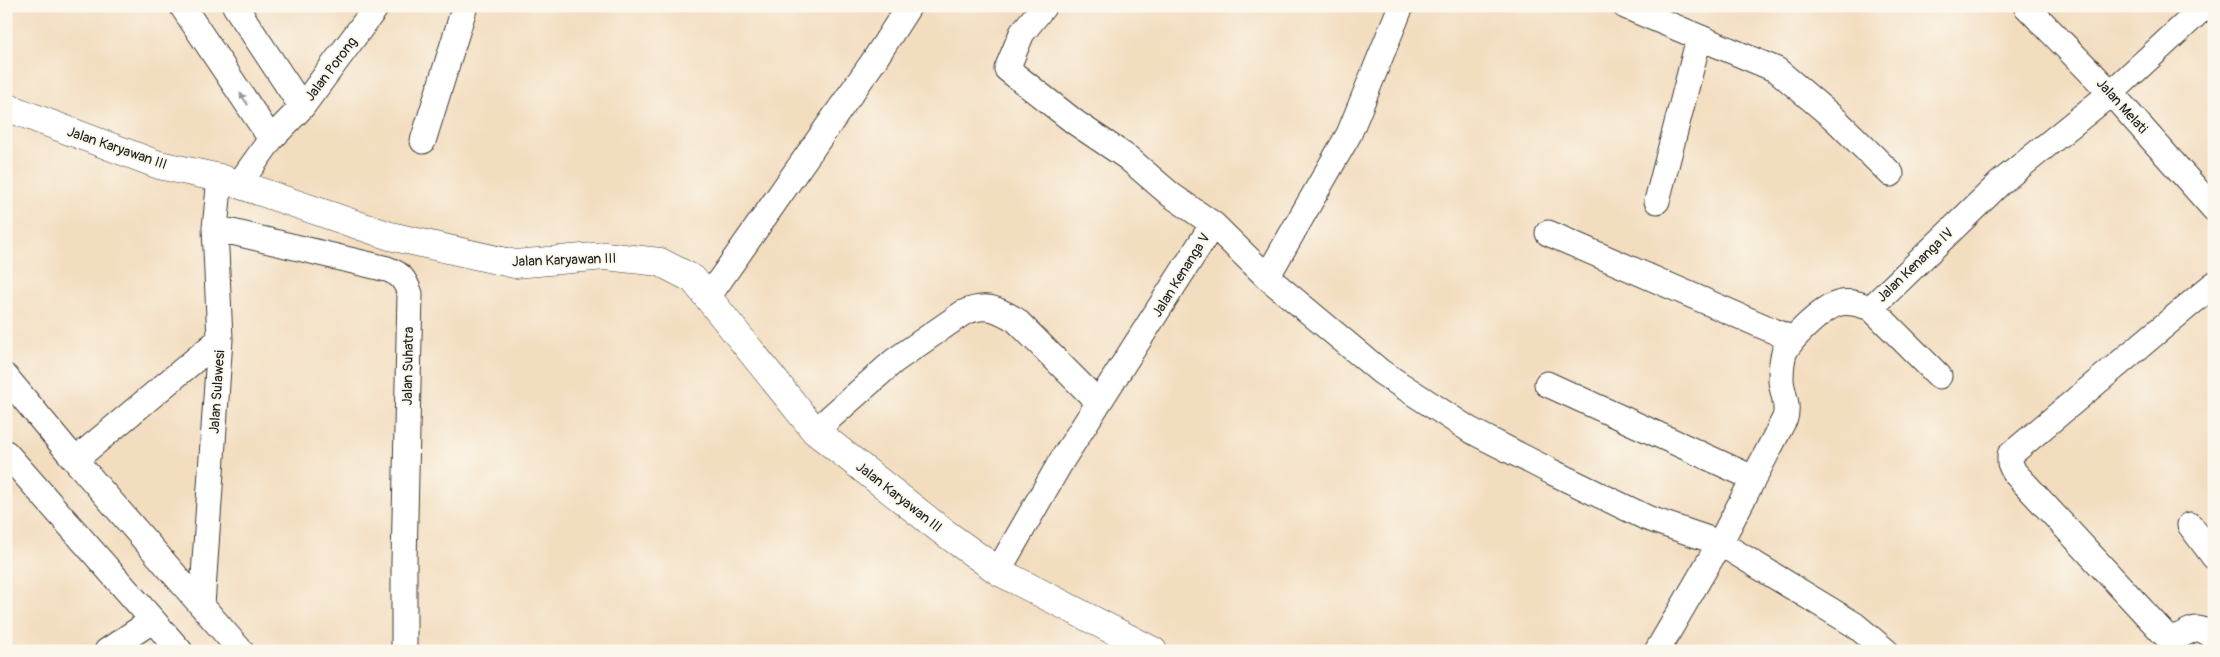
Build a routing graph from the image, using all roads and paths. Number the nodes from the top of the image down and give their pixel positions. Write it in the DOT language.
graph roads {
  1 [pos="182,6"];
  2 [pos="235,6"];
  3 [pos="377,6"];
  4 [pos="465,6"];
  5 [pos="909,6"];
  6 [pos="1044,6"];
  7 [pos="1401,6"];
  8 [pos="1624,6"];
  9 [pos="2026,6"];
  10 [pos="2205,6"];
  11 [pos="1699,38"];
  12 [pos="2111,93"];
  13 [pos="6,107"];
  14 [pos="302,108"];
  15 [pos="271,139"];
  16 [pos="423,140"];
  17 [pos="1892,174"];
  18 [pos="229,181"];
  19 [pos="1657,201"];
  20 [pos="2214,209"];
  21 [pos="1214,224"];
  22 [pos="215,228"];
  23 [pos="1548,233"];
  24 [pos="1268,277"];
  25 [pos="2214,284"];
  26 [pos="708,297"];
  27 [pos="1871,308"];
  28 [pos="220,339"];
  29 [pos="1792,339"];
  30 [pos="1939,376"];
  31 [pos="6,377"];
  32 [pos="1547,384"];
  33 [pos="1098,402"];
  34 [pos="815,431"];
  35 [pos="6,454"];
  36 [pos="75,460"];
  37 [pos="1753,478"];
  38 [pos="2190,525"];
  39 [pos="1720,543"];
  40 [pos="2214,557"];
  41 [pos="998,571"];
  42 [pos="202,605"];
  43 [pos="153,620"];
  44 [pos="2214,638"];
  45 [pos="107,651"];
  46 [pos="180,651"];
  47 [pos="241,651"];
  48 [pos="404,651"];
  49 [pos="1153,651"];
  50 [pos="1657,651"];
  51 [pos="1886,651"];
  15 -- 1 [label="street, one-way"];
  2 -- 14 [label="street"];
  3 -- 14 [label="street, Jalan Porong"];
  4 -- 16 [label="street"];
  5 -- 26 [label="street"];
  6 -- 21 [label="street"];
  7 -- 24 [label="street"];
  8 -- 11 [label="street"];
  9 -- 12 [label="street, Jalan Melati"];
  10 -- 12 [label="street, Jalan Kenanga IV"];
  11 -- 17 [label="street"];
  11 -- 19 [label="street"];
  12 -- 20 [label="street, Jalan Melati"];
  12 -- 27 [label="street, Jalan Kenanga IV"];
  13 -- 18 [label="street, Jalan Karyawan III"];
  14 -- 15 [label="street, Jalan Porong"];
  15 -- 18 [label="street, Jalan Porong"];
  18 -- 22 [label="street, Jalan Sulawesi"];
  18 -- 26 [label="street, Jalan Karyawan III"];
  21 -- 24 [label="street, Jalan Kenanga V"];
  21 -- 33 [label="street, Jalan Kenanga V"];
  22 -- 28 [label="street, Jalan Sulawesi"];
  22 -- 48 [label="street, Jalan Suhatra"];
  23 -- 29 [label="street"];
  24 -- 39 [label="street, Jalan Kenanga V"];
  25 -- 44 [label="street"];
  26 -- 34 [label="street, Jalan Karyawan III"];
  27 -- 29 [label="street, Jalan Kenanga IV"];
  27 -- 30 [label="street"];
  28 -- 36 [label="street"];
  28 -- 42 [label="street, Jalan Sulawesi"];
  29 -- 37 [label="street, Jalan Kenanga IV"];
  31 -- 36 [label="street"];
  32 -- 37 [label="street"];
  33 -- 34 [label="street"];
  33 -- 41 [label="street, Jalan Kenanga V"];
  34 -- 41 [label="street, Jalan Karyawan III"];
  35 -- 43 [label="street"];
  36 -- 42 [label="street"];
  37 -- 39 [label="street, Jalan Kenanga IV"];
  38 -- 40 [label="street"];
  39 -- 50 [label="street, Jalan Kenanga IV"];
  39 -- 51 [label="street, Jalan Kenanga V"];
  41 -- 49 [label="street, Jalan Karyawan III"];
  42 -- 47 [label="street"];
  43 -- 45 [label="street"];
  43 -- 46 [label="street"];
}
